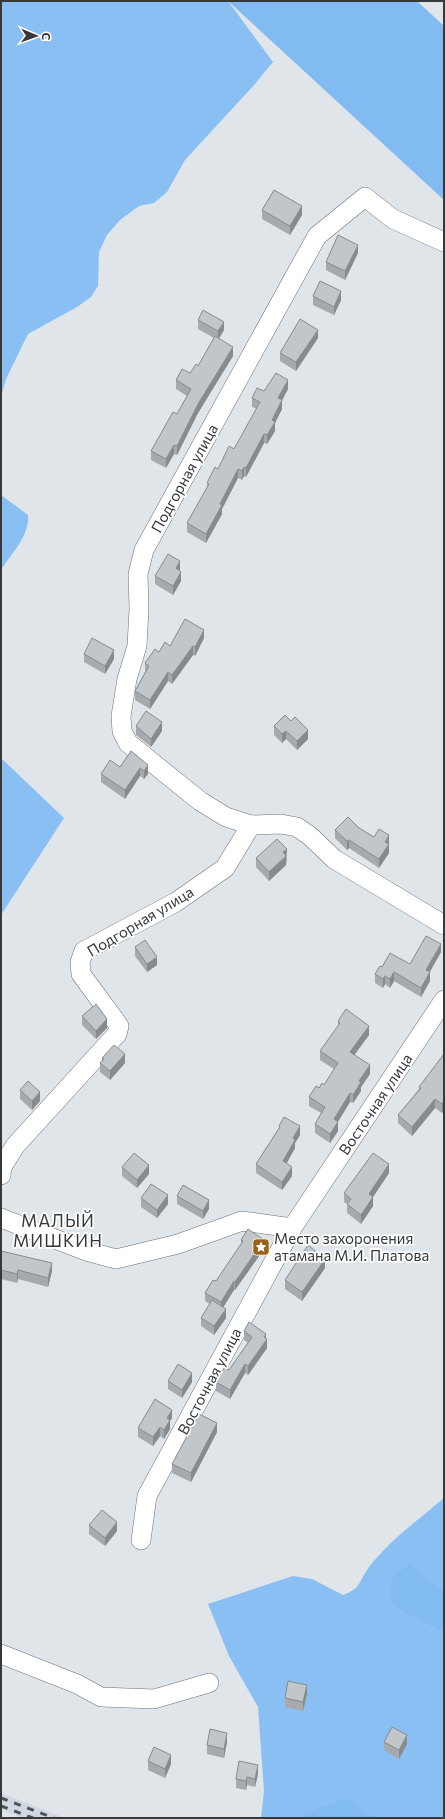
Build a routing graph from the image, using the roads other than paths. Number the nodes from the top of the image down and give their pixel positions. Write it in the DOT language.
graph roads {
  1 [pos="444,242"];
  2 [pos="252,825"];
  3 [pos="444,926"];
  4 [pos="444,1000"];
  5 [pos="1,1175"];
  6 [pos="1,1218"];
  7 [pos="292,1228"];
  8 [pos="141,1540"];
  9 [pos="1,1654"];
  10 [pos="209,1683"];
  1 -- 2 [label="street, Подгорная улица"];
  2 -- 3 [label="street, Подгорная улица"];
  2 -- 5 [label="street, Подгорная улица"];
  4 -- 7 [label="street, Восточная улица"];
  6 -- 7 [label="street"];
  7 -- 8 [label="street, Восточная улица"];
  9 -- 10 [label="street"];
}
